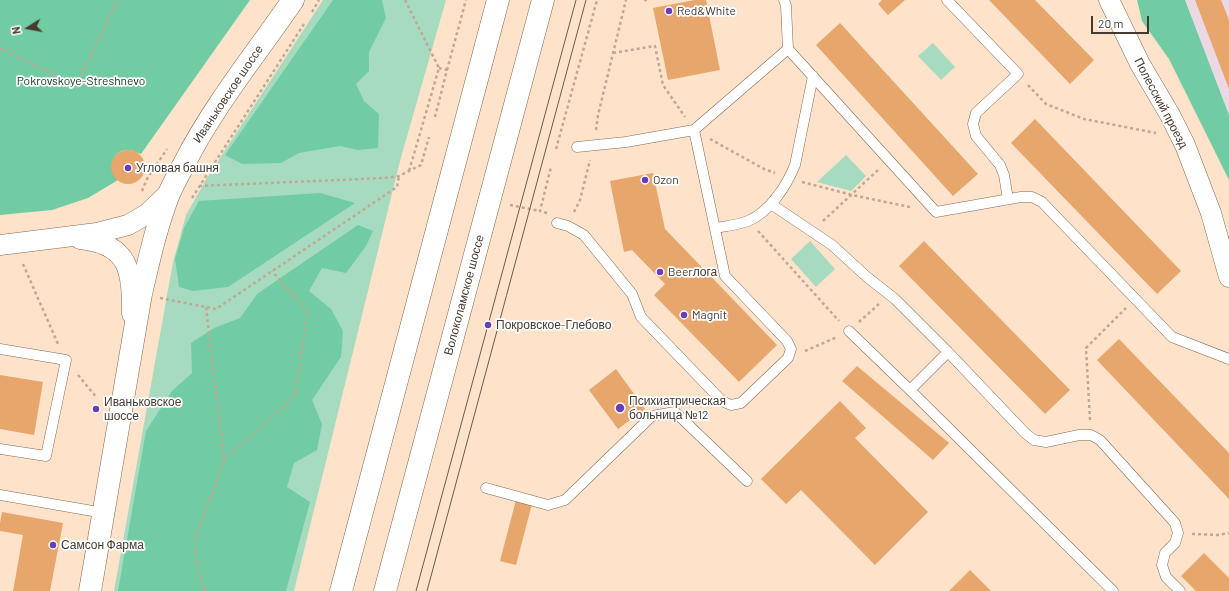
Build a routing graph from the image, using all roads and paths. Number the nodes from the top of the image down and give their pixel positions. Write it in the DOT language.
graph roads {
  1 [pos="118,0"];
  2 [pos="293,0"];
  3 [pos="319,0"];
  4 [pos="405,0"];
  5 [pos="466,0"];
  6 [pos="498,0"];
  7 [pos="543,0"];
  8 [pos="597,0"];
  9 [pos="626,0"];
  10 [pos="644,0"];
  11 [pos="649,0"];
  12 [pos="784,0"];
  13 [pos="947,0"];
  14 [pos="1108,0"];
  15 [pos="311,13"];
  16 [pos="306,20"];
  17 [pos="0,48"];
  18 [pos="788,49"];
  19 [pos="613,53"];
  20 [pos="439,68"];
  21 [pos="447,70"];
  22 [pos="1018,74"];
  23 [pos="813,76"];
  24 [pos="435,117"];
  25 [pos="694,130"];
  26 [pos="430,137"];
  27 [pos="1182,139"];
  28 [pos="594,146"];
  29 [pos="577,147"];
  30 [pos="556,149"];
  31 [pos="889,160"];
  32 [pos="551,167"];
  33 [pos="409,172"];
  34 [pos="400,176"];
  35 [pos="789,178"];
  36 [pos="199,186"];
  37 [pos="169,193"];
  38 [pos="852,195"];
  39 [pos="543,199"];
  40 [pos="1008,199"];
  41 [pos="189,202"];
  42 [pos="771,204"];
  43 [pos="510,205"];
  44 [pos="540,212"];
  45 [pos="936,212"];
  46 [pos="574,213"];
  47 [pos="748,221"];
  48 [pos="557,223"];
  49 [pos="715,228"];
  50 [pos="813,231"];
  51 [pos="64,238"];
  52 [pos="0,245"];
  53 [pos="23,264"];
  54 [pos="272,272"];
  55 [pos="1229,277"];
  56 [pos="164,291"];
  57 [pos="163,299"];
  58 [pos="1135,299"];
  59 [pos="849,332"];
  60 [pos="0,349"];
  61 [pos="132,350"];
  62 [pos="948,352"];
  63 [pos="1229,359"];
  64 [pos="66,360"];
  65 [pos="910,390"];
  66 [pos="97,398"];
  67 [pos="1091,435"];
  68 [pos="0,449"];
  69 [pos="224,461"];
  70 [pos="747,481"];
  71 [pos="486,488"];
  72 [pos="0,495"];
  73 [pos="104,512"];
  74 [pos="1178,533"];
  75 [pos="1229,533"];
  76 [pos="90,591"];
  77 [pos="205,591"];
  78 [pos="341,591"];
  79 [pos="385,591"];
  80 [pos="1113,591"];
  81 [pos="1180,591"];
  1 -- 17 [label="path"];
  2 -- 37 [label="main road, Иваньковское шоссе"];
  3 -- 15 [label="path"];
  4 -- 20 [label="path"];
  5 -- 21 [label="path"];
  6 -- 78 [label="main road"];
  7 -- 79 [label="main road, Волоколамское шоссе"];
  8 -- 30 [label="path"];
  9 -- 19 [label="path"];
  10 -- 11 [label="path"];
  12 -- 18 [label="lane"];
  13 -- 22 [label="lane"];
  14 -- 27 [label="street, Полесский проезд"];
  16 -- 36 [label="path"];
  18 -- 23 [label="lane"];
  18 -- 25 [label="lane"];
  19 -- 25 [label="path"];
  19 -- 28 [label="path"];
  20 -- 21 [label="path"];
  20 -- 33 [label="path"];
  21 -- 24 [label="path"];
  22 -- 27 [label="path"];
  22 -- 40 [label="lane"];
  23 -- 31 [label="lane"];
  23 -- 35 [label="lane"];
  25 -- 28 [label="lane"];
  25 -- 35 [label="path"];
  25 -- 49 [label="lane"];
  26 -- 33 [label="path"];
  27 -- 55 [label="street, Полесский проезд"];
  28 -- 29 [label="lane"];
  28 -- 46 [label="path"];
  31 -- 38 [label="path"];
  31 -- 45 [label="lane"];
  32 -- 39 [label="path"];
  33 -- 34 [label="path"];
  34 -- 36 [label="path"];
  34 -- 54 [label="path"];
  35 -- 38 [label="path"];
  35 -- 42 [label="lane"];
  36 -- 41 [label="path"];
  37 -- 51 [label="street, Иваньковское шоссе"];
  37 -- 61 [label="main road"];
  38 -- 45 [label="path"];
  38 -- 50 [label="path"];
  40 -- 45 [label="lane"];
  40 -- 58 [label="lane"];
  42 -- 47 [label="lane"];
  42 -- 50 [label="lane"];
  43 -- 44 [label="path"];
  47 -- 49 [label="lane"];
  47 -- 59 [label="path"];
  48 -- 49 [label="lane"];
  50 -- 62 [label="lane"];
  51 -- 52 [label="street, Иваньковское шоссе"];
  51 -- 61 [label="street, Иваньковское шоссе"];
  53 -- 64 [label="path"];
  54 -- 69 [label="path"];
  54 -- 69 [label="path"];
  56 -- 57 [label="path"];
  58 -- 63 [label="lane"];
  58 -- 67 [label="path"];
  59 -- 65 [label="lane"];
  60 -- 64 [label="lane"];
  61 -- 73 [label="main road"];
  62 -- 65 [label="lane"];
  62 -- 67 [label="lane"];
  64 -- 66 [label="path"];
  64 -- 68 [label="lane"];
  65 -- 80 [label="lane"];
  67 -- 74 [label="lane"];
  69 -- 77 [label="path"];
  70 -- 71 [label="lane"];
  72 -- 73 [label="lane"];
  73 -- 76 [label="main road"];
  74 -- 75 [label="path"];
  74 -- 81 [label="lane"];
}
